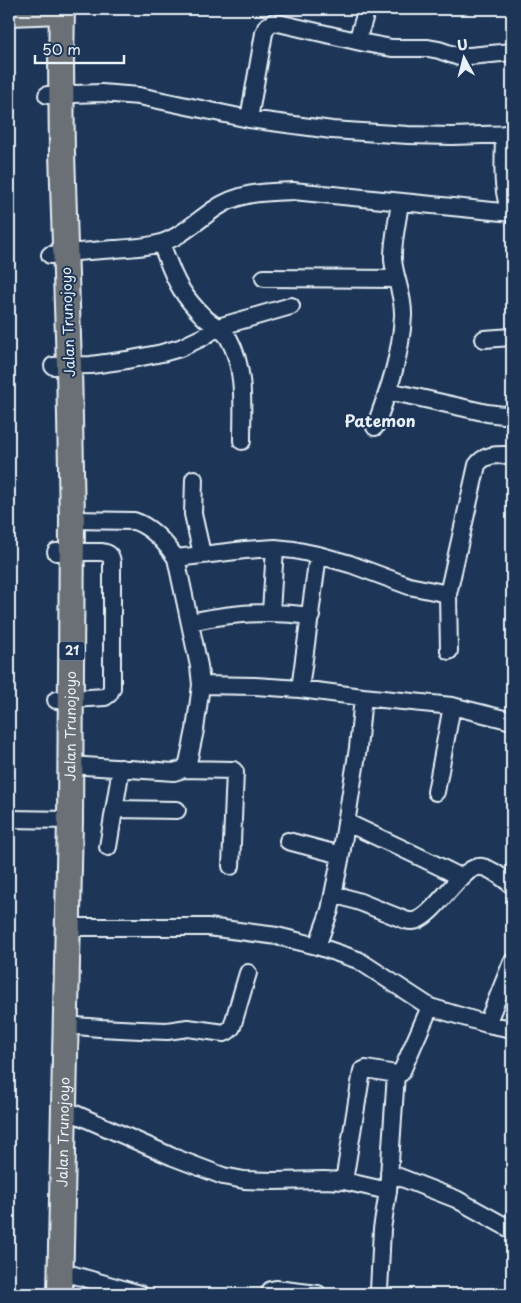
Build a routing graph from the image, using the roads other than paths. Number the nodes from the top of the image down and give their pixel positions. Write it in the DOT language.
graph roads {
  1 [pos="367,9"];
  2 [pos="51,12"];
  3 [pos="9,15"];
  4 [pos="357,41"];
  5 [pos="512,52"];
  6 [pos="54,94"];
  7 [pos="248,119"];
  8 [pos="508,134"];
  9 [pos="400,202"];
  10 [pos="512,213"];
  11 [pos="161,243"];
  12 [pos="58,254"];
  13 [pos="264,278"];
  14 [pos="396,279"];
  15 [pos="290,306"];
  16 [pos="218,328"];
  17 [pos="512,337"];
  18 [pos="484,338"];
  19 [pos="62,366"];
  20 [pos="389,391"];
  21 [pos="512,414"];
  22 [pos="375,427"];
  23 [pos="242,441"];
  24 [pos="512,455"];
  25 [pos="194,479"];
  26 [pos="72,520"];
  27 [pos="275,548"];
  28 [pos="64,552"];
  29 [pos="202,554"];
  30 [pos="318,555"];
  31 [pos="176,558"];
  32 [pos="448,594"];
  33 [pos="271,612"];
  34 [pos="310,616"];
  35 [pos="190,622"];
  36 [pos="448,651"];
  37 [pos="201,685"];
  38 [pos="300,690"];
  39 [pos="363,698"];
  40 [pos="63,700"];
  41 [pos="452,706"];
  42 [pos="512,721"];
  43 [pos="70,765"];
  44 [pos="121,768"];
  45 [pos="184,770"];
  46 [pos="436,792"];
  47 [pos="115,809"];
  48 [pos="177,810"];
  49 [pos="12,819"];
  50 [pos="62,820"];
  51 [pos="346,822"];
  52 [pos="288,841"];
  53 [pos="108,847"];
  54 [pos="341,855"];
  55 [pos="230,866"];
  56 [pos="462,878"];
  57 [pos="512,885"];
  58 [pos="334,894"];
  59 [pos="68,927"];
  60 [pos="317,946"];
  61 [pos="512,962"];
  62 [pos="248,973"];
  63 [pos="430,1007"];
  64 [pos="487,1024"];
  65 [pos="65,1025"];
  66 [pos="512,1029"];
  67 [pos="396,1074"];
  68 [pos="64,1109"];
  69 [pos="389,1172"];
  70 [pos="344,1182"];
  71 [pos="388,1191"];
  72 [pos="512,1230"];
  73 [pos="60,1271"];
  74 [pos="45,1294"];
  75 [pos="60,1294"];
  76 [pos="140,1294"];
  77 [pos="269,1294"];
  78 [pos="318,1294"];
  79 [pos="378,1294"];
  1 -- 4 [label="street"];
  2 -- 3 [label="main road"];
  2 -- 6 [label="highway, Jalan Trunojoyo / 21"];
  4 -- 5 [label="street"];
  4 -- 7 [label="street"];
  6 -- 7 [label="street"];
  6 -- 12 [label="highway, Jalan Trunojoyo / 21"];
  7 -- 8 [label="street"];
  8 -- 10 [label="street"];
  9 -- 10 [label="street"];
  9 -- 11 [label="street"];
  9 -- 14 [label="street"];
  11 -- 12 [label="street"];
  11 -- 16 [label="street"];
  12 -- 19 [label="highway, Jalan Trunojoyo / 21"];
  13 -- 14 [label="street"];
  14 -- 20 [label="street"];
  15 -- 16 [label="street"];
  16 -- 19 [label="street"];
  16 -- 23 [label="street"];
  17 -- 18 [label="street"];
  19 -- 26 [label="highway, Jalan Trunojoyo / 21"];
  19 -- 28 [label="highway, Jalan Trunojoyo / 21"];
  20 -- 21 [label="street"];
  20 -- 22 [label="street"];
  24 -- 32 [label="street"];
  25 -- 29 [label="street"];
  26 -- 28 [label="highway, Jalan Trunojoyo / 21"];
  26 -- 31 [label="street"];
  27 -- 29 [label="street"];
  27 -- 30 [label="street"];
  27 -- 33 [label="street"];
  28 -- 40 [label="highway, Jalan Trunojoyo / 21"];
  28 -- 40 [label="street"];
  29 -- 31 [label="street"];
  30 -- 32 [label="street"];
  30 -- 34 [label="street"];
  31 -- 35 [label="street"];
  32 -- 36 [label="street"];
  33 -- 34 [label="street"];
  33 -- 35 [label="street"];
  34 -- 38 [label="street"];
  35 -- 37 [label="street"];
  37 -- 38 [label="street"];
  37 -- 45 [label="street"];
  38 -- 39 [label="street"];
  39 -- 41 [label="street"];
  39 -- 51 [label="street"];
  40 -- 43 [label="highway, Jalan Trunojoyo / 21"];
  40 -- 50 [label="highway, Jalan Trunojoyo / 21"];
  41 -- 42 [label="street"];
  41 -- 46 [label="street"];
  43 -- 44 [label="street"];
  43 -- 50 [label="highway, Jalan Trunojoyo / 21"];
  44 -- 45 [label="street"];
  44 -- 47 [label="street"];
  45 -- 55 [label="street"];
  47 -- 48 [label="street"];
  47 -- 53 [label="street"];
  49 -- 50 [label="street"];
  50 -- 59 [label="highway, Jalan Trunojoyo / 21"];
  50 -- 74 [label="highway, Jalan Trunojoyo / 21"];
  51 -- 54 [label="street"];
  51 -- 56 [label="street"];
  52 -- 54 [label="street"];
  54 -- 58 [label="street"];
  56 -- 57 [label="street"];
  56 -- 58 [label="street"];
  58 -- 60 [label="street"];
  59 -- 60 [label="street"];
  59 -- 65 [label="highway, Jalan Trunojoyo / 21"];
  60 -- 63 [label="street"];
  61 -- 64 [label="street"];
  62 -- 65 [label="street"];
  63 -- 64 [label="street"];
  63 -- 67 [label="street"];
  64 -- 66 [label="street"];
  65 -- 68 [label="highway, Jalan Trunojoyo / 21"];
  67 -- 69 [label="street"];
  67 -- 70 [label="street"];
  68 -- 70 [label="street"];
  68 -- 73 [label="highway, Jalan Trunojoyo / 21"];
  69 -- 71 [label="street"];
  69 -- 72 [label="street"];
  70 -- 71 [label="street"];
  71 -- 79 [label="street"];
  73 -- 75 [label="highway, Jalan Trunojoyo / 21"];
  73 -- 76 [label="street"];
  77 -- 78 [label="street"];
}
